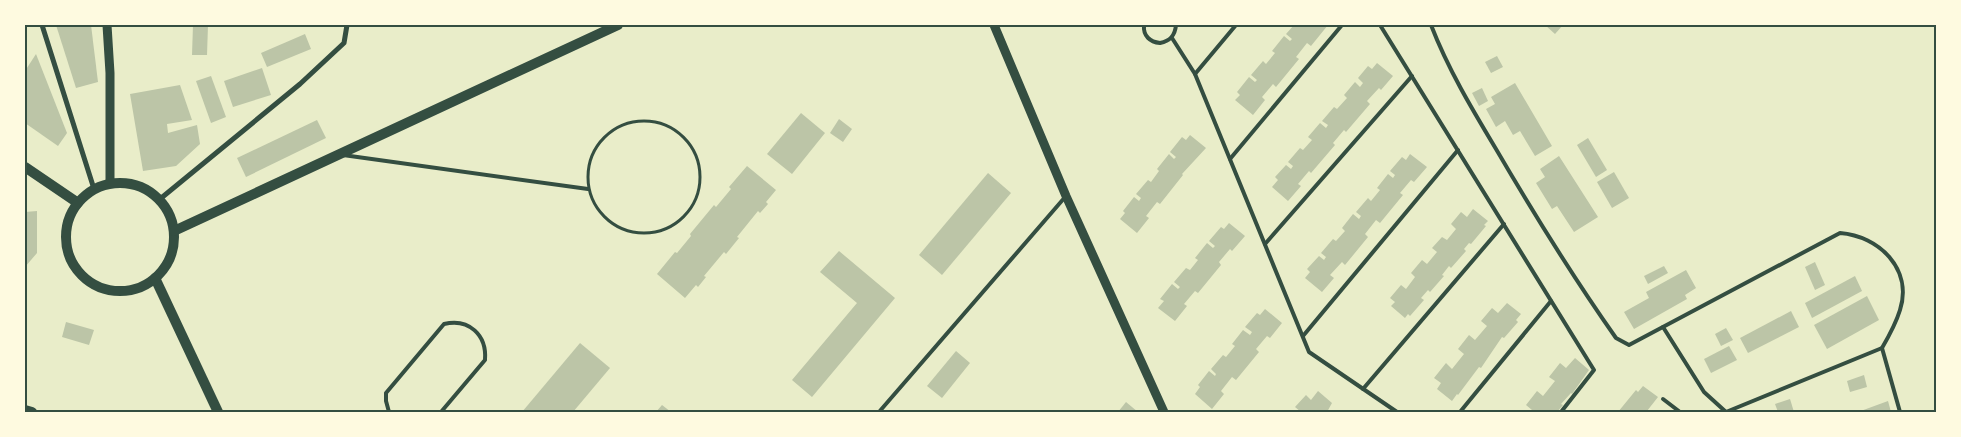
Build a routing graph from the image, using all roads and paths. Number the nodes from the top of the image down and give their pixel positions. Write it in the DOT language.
graph roads {
  1 [pos="42,25"];
  2 [pos="107,25"];
  3 [pos="347,25"];
  4 [pos="618,25"];
  5 [pos="994,25"];
  6 [pos="1144,25"];
  7 [pos="1176,25"];
  8 [pos="1236,25"];
  9 [pos="1342,25"];
  10 [pos="1380,25"];
  11 [pos="1431,25"];
  12 [pos="1172,38"];
  13 [pos="1195,74"];
  14 [pos="1412,76"];
  15 [pos="1458,150"];
  16 [pos="339,154"];
  17 [pos="1230,160"];
  18 [pos="25,167"];
  19 [pos="110,183"];
  20 [pos="588,189"];
  21 [pos="94,190"];
  22 [pos="1066,196"];
  23 [pos="160,200"];
  24 [pos="78,203"];
  25 [pos="1504,224"];
  26 [pos="174,231"];
  27 [pos="1265,244"];
  28 [pos="155,278"];
  29 [pos="1551,301"];
  30 [pos="1663,327"];
  31 [pos="1303,336"];
  32 [pos="1882,348"];
  33 [pos="1363,389"];
  34 [pos="1663,399"];
  35 [pos="25,410"];
  36 [pos="388,410"];
  37 [pos="32,412"];
  38 [pos="218,412"];
  39 [pos="383,412"];
  40 [pos="441,412"];
  41 [pos="879,412"];
  42 [pos="1164,412"];
  43 [pos="1397,412"];
  44 [pos="1460,412"];
  45 [pos="1561,412"];
  46 [pos="1680,412"];
  47 [pos="1726,412"];
  48 [pos="1900,412"];
  1 -- 21 [label="street"];
  2 -- 19 [label="street"];
  3 -- 23 [label="street"];
  4 -- 16 [label="main road"];
  5 -- 22 [label="street"];
  6 -- 12 [label="lane"];
  7 -- 12 [label="lane"];
  8 -- 13 [label="lane"];
  9 -- 17 [label="lane"];
  10 -- 14 [label="lane"];
  11 -- 30 [label="lane"];
  12 -- 13 [label="lane"];
  13 -- 17 [label="lane"];
  14 -- 15 [label="lane"];
  14 -- 27 [label="lane"];
  15 -- 25 [label="lane"];
  15 -- 31 [label="lane"];
  16 -- 20 [label="lane"];
  16 -- 26 [label="main road"];
  17 -- 27 [label="lane"];
  18 -- 24 [label="main road"];
  19 -- 21 [label="main road"];
  19 -- 23 [label="main road"];
  20 -- 20 [label="path"];
  21 -- 24 [label="main road"];
  22 -- 41 [label="lane"];
  22 -- 42 [label="street"];
  23 -- 26 [label="main road"];
  24 -- 28 [label="main road"];
  25 -- 29 [label="lane"];
  25 -- 33 [label="lane"];
  26 -- 28 [label="main road"];
  27 -- 31 [label="lane"];
  28 -- 38 [label="main road"];
  29 -- 44 [label="lane"];
  29 -- 45 [label="lane"];
  30 -- 32 [label="lane"];
  30 -- 47 [label="lane"];
  31 -- 33 [label="lane"];
  32 -- 47 [label="lane"];
  32 -- 48 [label="lane"];
  33 -- 43 [label="lane"];
  34 -- 46 [label="lane"];
  35 -- 37 [label="main road"];
  36 -- 39 [label="lane"];
  36 -- 40 [label="lane"];
}
